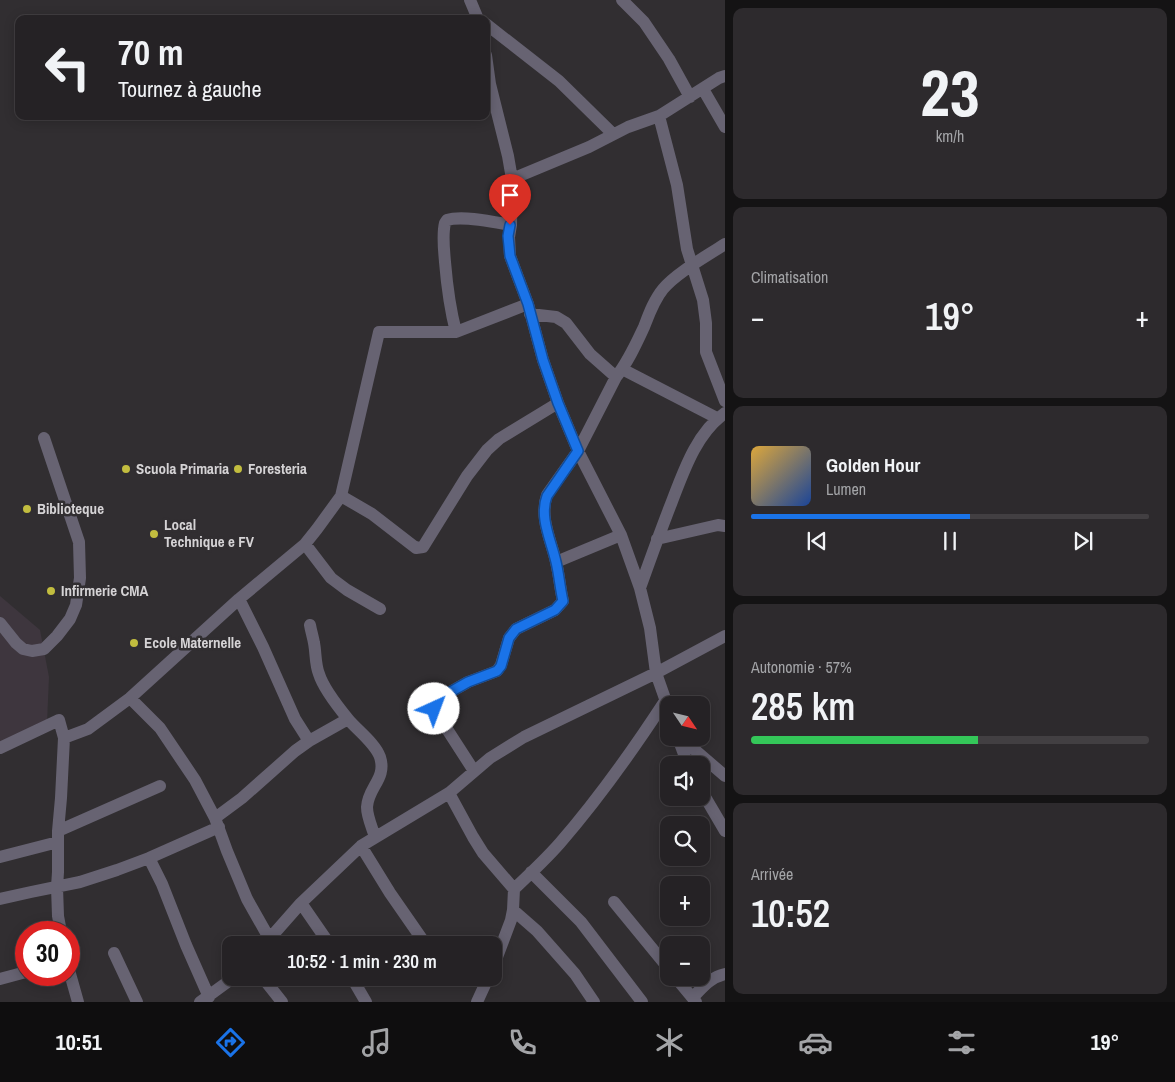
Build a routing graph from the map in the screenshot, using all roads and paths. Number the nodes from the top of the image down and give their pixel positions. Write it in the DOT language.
graph roads {
  1 [pos="470,0"];
  2 [pos="622,0"];
  3 [pos="476,15"];
  4 [pos="490,27"];
  5 [pos="725,76"];
  6 [pos="490,84"];
  7 [pos="703,89"];
  8 [pos="690,97"];
  9 [pos="659,116"];
  10 [pos="725,127"];
  11 [pos="613,134"];
  12 [pos="512,179"];
  13 [pos="510,225"];
  14 [pos="725,244"];
  15 [pos="692,266"];
  16 [pos="529,309"];
  17 [pos="456,332"];
  18 [pos="619,373"];
  19 [pos="725,401"];
  20 [pos="558,403"];
  21 [pos="721,416"];
  22 [pos="44,438"];
  23 [pos="578,451"];
  24 [pos="341,496"];
  25 [pos="725,526"];
  26 [pos="621,534"];
  27 [pos="657,539"];
  28 [pos="304,544"];
  29 [pos="556,562"];
  30 [pos="640,588"];
  31 [pos="239,599"];
  32 [pos="380,609"];
  33 [pos="0,623"];
  34 [pos="310,625"];
  35 [pos="725,636"];
  36 [pos="656,673"];
  37 [pos="664,696"];
  38 [pos="130,698"];
  39 [pos="660,714"];
  40 [pos="348,719"];
  41 [pos="64,738"];
  42 [pos="309,741"];
  43 [pos="689,746"];
  44 [pos="0,748"];
  45 [pos="474,771"];
  46 [pos="725,776"];
  47 [pos="160,786"];
  48 [pos="449,793"];
  49 [pos="710,805"];
  50 [pos="217,823"];
  51 [pos="725,831"];
  52 [pos="58,836"];
  53 [pos="375,837"];
  54 [pos="361,846"];
  55 [pos="0,857"];
  56 [pos="149,858"];
  57 [pos="531,872"];
  58 [pos="57,887"];
  59 [pos="514,889"];
  60 [pos="0,899"];
  61 [pos="614,902"];
  62 [pos="301,903"];
  63 [pos="514,910"];
  64 [pos="59,921"];
  65 [pos="264,936"];
  66 [pos="272,936"];
  67 [pos="324,936"];
  68 [pos="420,936"];
  69 [pos="502,944"];
  70 [pos="114,953"];
  71 [pos="660,959"];
  72 [pos="725,974"];
  73 [pos="15,975"];
  74 [pos="0,979"];
  75 [pos="74,986"];
  76 [pos="222,986"];
  77 [pos="269,986"];
  78 [pos="357,986"];
  79 [pos="484,986"];
  80 [pos="683,986"];
  81 [pos="205,999"];
  82 [pos="695,1000"];
  83 [pos="78,1002"];
  84 [pos="136,1002"];
  85 [pos="282,1002"];
  86 [pos="366,1002"];
  87 [pos="477,1002"];
  88 [pos="594,1002"];
  89 [pos="642,1002"];
  1 -- 3 [label="street"];
  2 -- 8 [label="street"];
  4 -- 11 [label="street"];
  5 -- 7 [label="street"];
  6 -- 12 [label="street"];
  7 -- 8 [label="street"];
  7 -- 10 [label="street"];
  8 -- 9 [label="street"];
  9 -- 11 [label="street"];
  9 -- 15 [label="street"];
  11 -- 12 [label="street"];
  12 -- 13 [label="street"];
  13 -- 16 [label="street"];
  13 -- 17 [label="street"];
  14 -- 15 [label="street"];
  15 -- 18 [label="street"];
  15 -- 19 [label="street"];
  16 -- 17 [label="street"];
  16 -- 18 [label="street"];
  16 -- 20 [label="street"];
  17 -- 24 [label="street"];
  18 -- 21 [label="street"];
  18 -- 23 [label="street"];
  20 -- 23 [label="street"];
  20 -- 24 [label="street"];
  21 -- 27 [label="street"];
  22 -- 33 [label="street"];
  23 -- 26 [label="street"];
  23 -- 29 [label="street"];
  24 -- 28 [label="street"];
  25 -- 27 [label="street"];
  26 -- 29 [label="street"];
  26 -- 30 [label="street"];
  27 -- 30 [label="street"];
  28 -- 31 [label="street"];
  28 -- 32 [label="street"];
  29 -- 45 [label="street"];
  30 -- 36 [label="street"];
  31 -- 38 [label="street"];
  31 -- 42 [label="street"];
  34 -- 40 [label="street"];
  35 -- 36 [label="street"];
  36 -- 37 [label="street"];
  36 -- 45 [label="street"];
  38 -- 41 [label="street"];
  38 -- 50 [label="street"];
  39 -- 57 [label="street"];
  40 -- 42 [label="street"];
  40 -- 53 [label="street"];
  41 -- 44 [label="street"];
  41 -- 52 [label="street"];
  42 -- 50 [label="street"];
  43 -- 46 [label="street"];
  45 -- 48 [label="street"];
  47 -- 52 [label="street"];
  48 -- 53 [label="street"];
  48 -- 59 [label="street"];
  49 -- 51 [label="street"];
  50 -- 56 [label="street"];
  50 -- 65 [label="street"];
  52 -- 55 [label="street"];
  52 -- 58 [label="street"];
  53 -- 54 [label="street"];
  54 -- 62 [label="street"];
  54 -- 68 [label="street"];
  56 -- 58 [label="street"];
  56 -- 81 [label="street"];
  57 -- 59 [label="street"];
  57 -- 89 [label="street"];
  58 -- 60 [label="street"];
  58 -- 64 [label="street"];
  59 -- 63 [label="street"];
  61 -- 71 [label="street"];
  62 -- 66 [label="street"];
  62 -- 67 [label="street"];
  63 -- 69 [label="street"];
  63 -- 88 [label="street"];
  70 -- 84 [label="street"];
  72 -- 82 [label="street"];
  73 -- 74 [label="street"];
  75 -- 83 [label="street"];
  76 -- 81 [label="street"];
  77 -- 85 [label="street"];
  78 -- 86 [label="street"];
  79 -- 87 [label="street"];
  80 -- 82 [label="street"];
}
